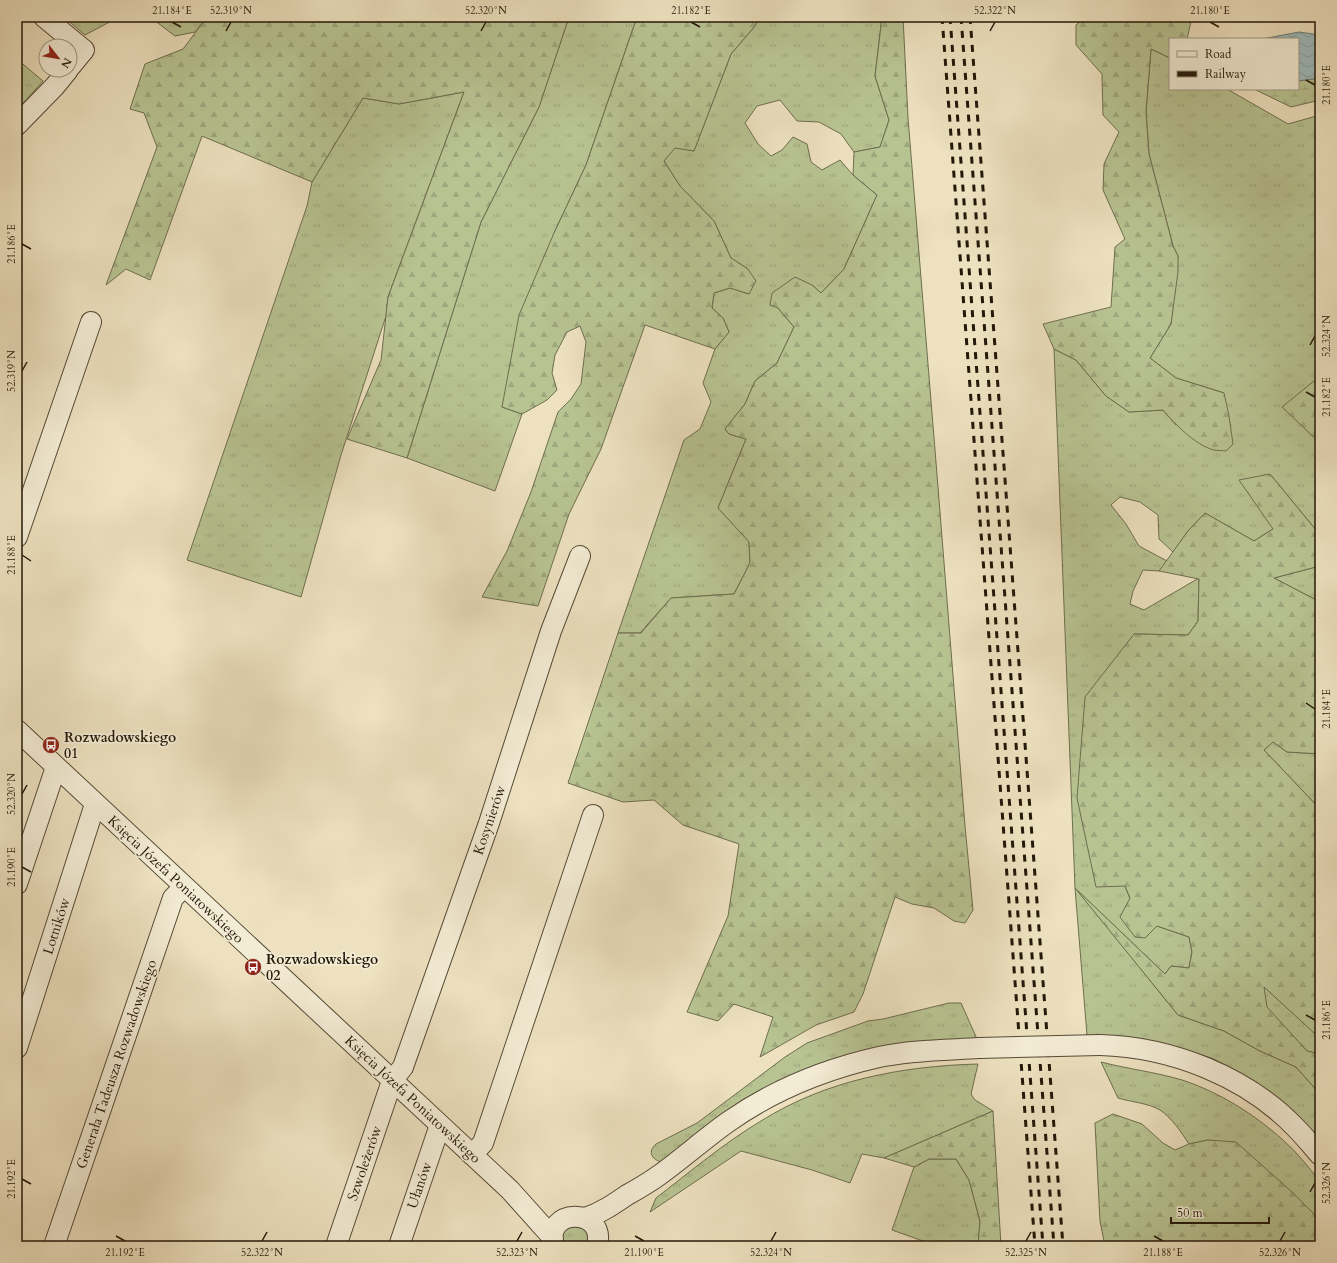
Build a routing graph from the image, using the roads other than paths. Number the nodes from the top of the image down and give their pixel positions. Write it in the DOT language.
graph roads {
  1 [pos="44,17"];
  2 [pos="69,38"];
  3 [pos="78,45"];
  4 [pos="78,57"];
  5 [pos="61,78"];
  6 [pos="17,125"];
  7 [pos="91,322"];
  8 [pos="17,537"];
  9 [pos="580,556"];
  10 [pos="17,730"];
  11 [pos="56,767"];
  12 [pos="95,804"];
  13 [pos="593,815"];
  14 [pos="17,884"];
  15 [pos="184,887"];
  16 [pos="17,1048"];
  17 [pos="392,1081"];
  18 [pos="440,1125"];
  19 [pos="472,1154"];
  20 [pos="1320,1155"];
  21 [pos="658,1176"];
  22 [pos="510,1190"];
  23 [pos="585,1218"];
  24 [pos="563,1219"];
  25 [pos="597,1241"];
  26 [pos="554,1242"];
  27 [pos="54,1246"];
  28 [pos="336,1246"];
  29 [pos="398,1246"];
  1 -- 2 [label="street"];
  3 -- 4 [label="street"];
  5 -- 6 [label="street"];
  7 -- 8 [label="street"];
  9 -- 17 [label="street, Kosynierów"];
  10 -- 11 [label="street, Księcia Józefa Poniatowskiego"];
  11 -- 12 [label="street, Księcia Józefa Poniatowskiego"];
  11 -- 14 [label="street"];
  12 -- 15 [label="street, Księcia Józefa Poniatowskiego"];
  12 -- 16 [label="street, Lotników"];
  13 -- 19 [label="street"];
  15 -- 17 [label="street, Księcia Józefa Poniatowskiego"];
  15 -- 27 [label="street, Generała Tadeusza Rozwadowskiego"];
  17 -- 18 [label="street, Księcia Józefa Poniatowskiego"];
  17 -- 28 [label="street, Szwoleżerów"];
  18 -- 19 [label="street, Księcia Józefa Poniatowskiego"];
  18 -- 29 [label="street, Ułanów"];
  19 -- 22 [label="street, Księcia Józefa Poniatowskiego"];
  20 -- 21 [label="street, bridge"];
  21 -- 23 [label="street"];
  21 -- 25 [label="street"];
  22 -- 24 [label="street, Księcia Józefa Poniatowskiego"];
  22 -- 26 [label="street, Księcia Józefa Poniatowskiego"];
  23 -- 24 [label="street"];
  23 -- 25 [label="street"];
  24 -- 26 [label="street"];
}
